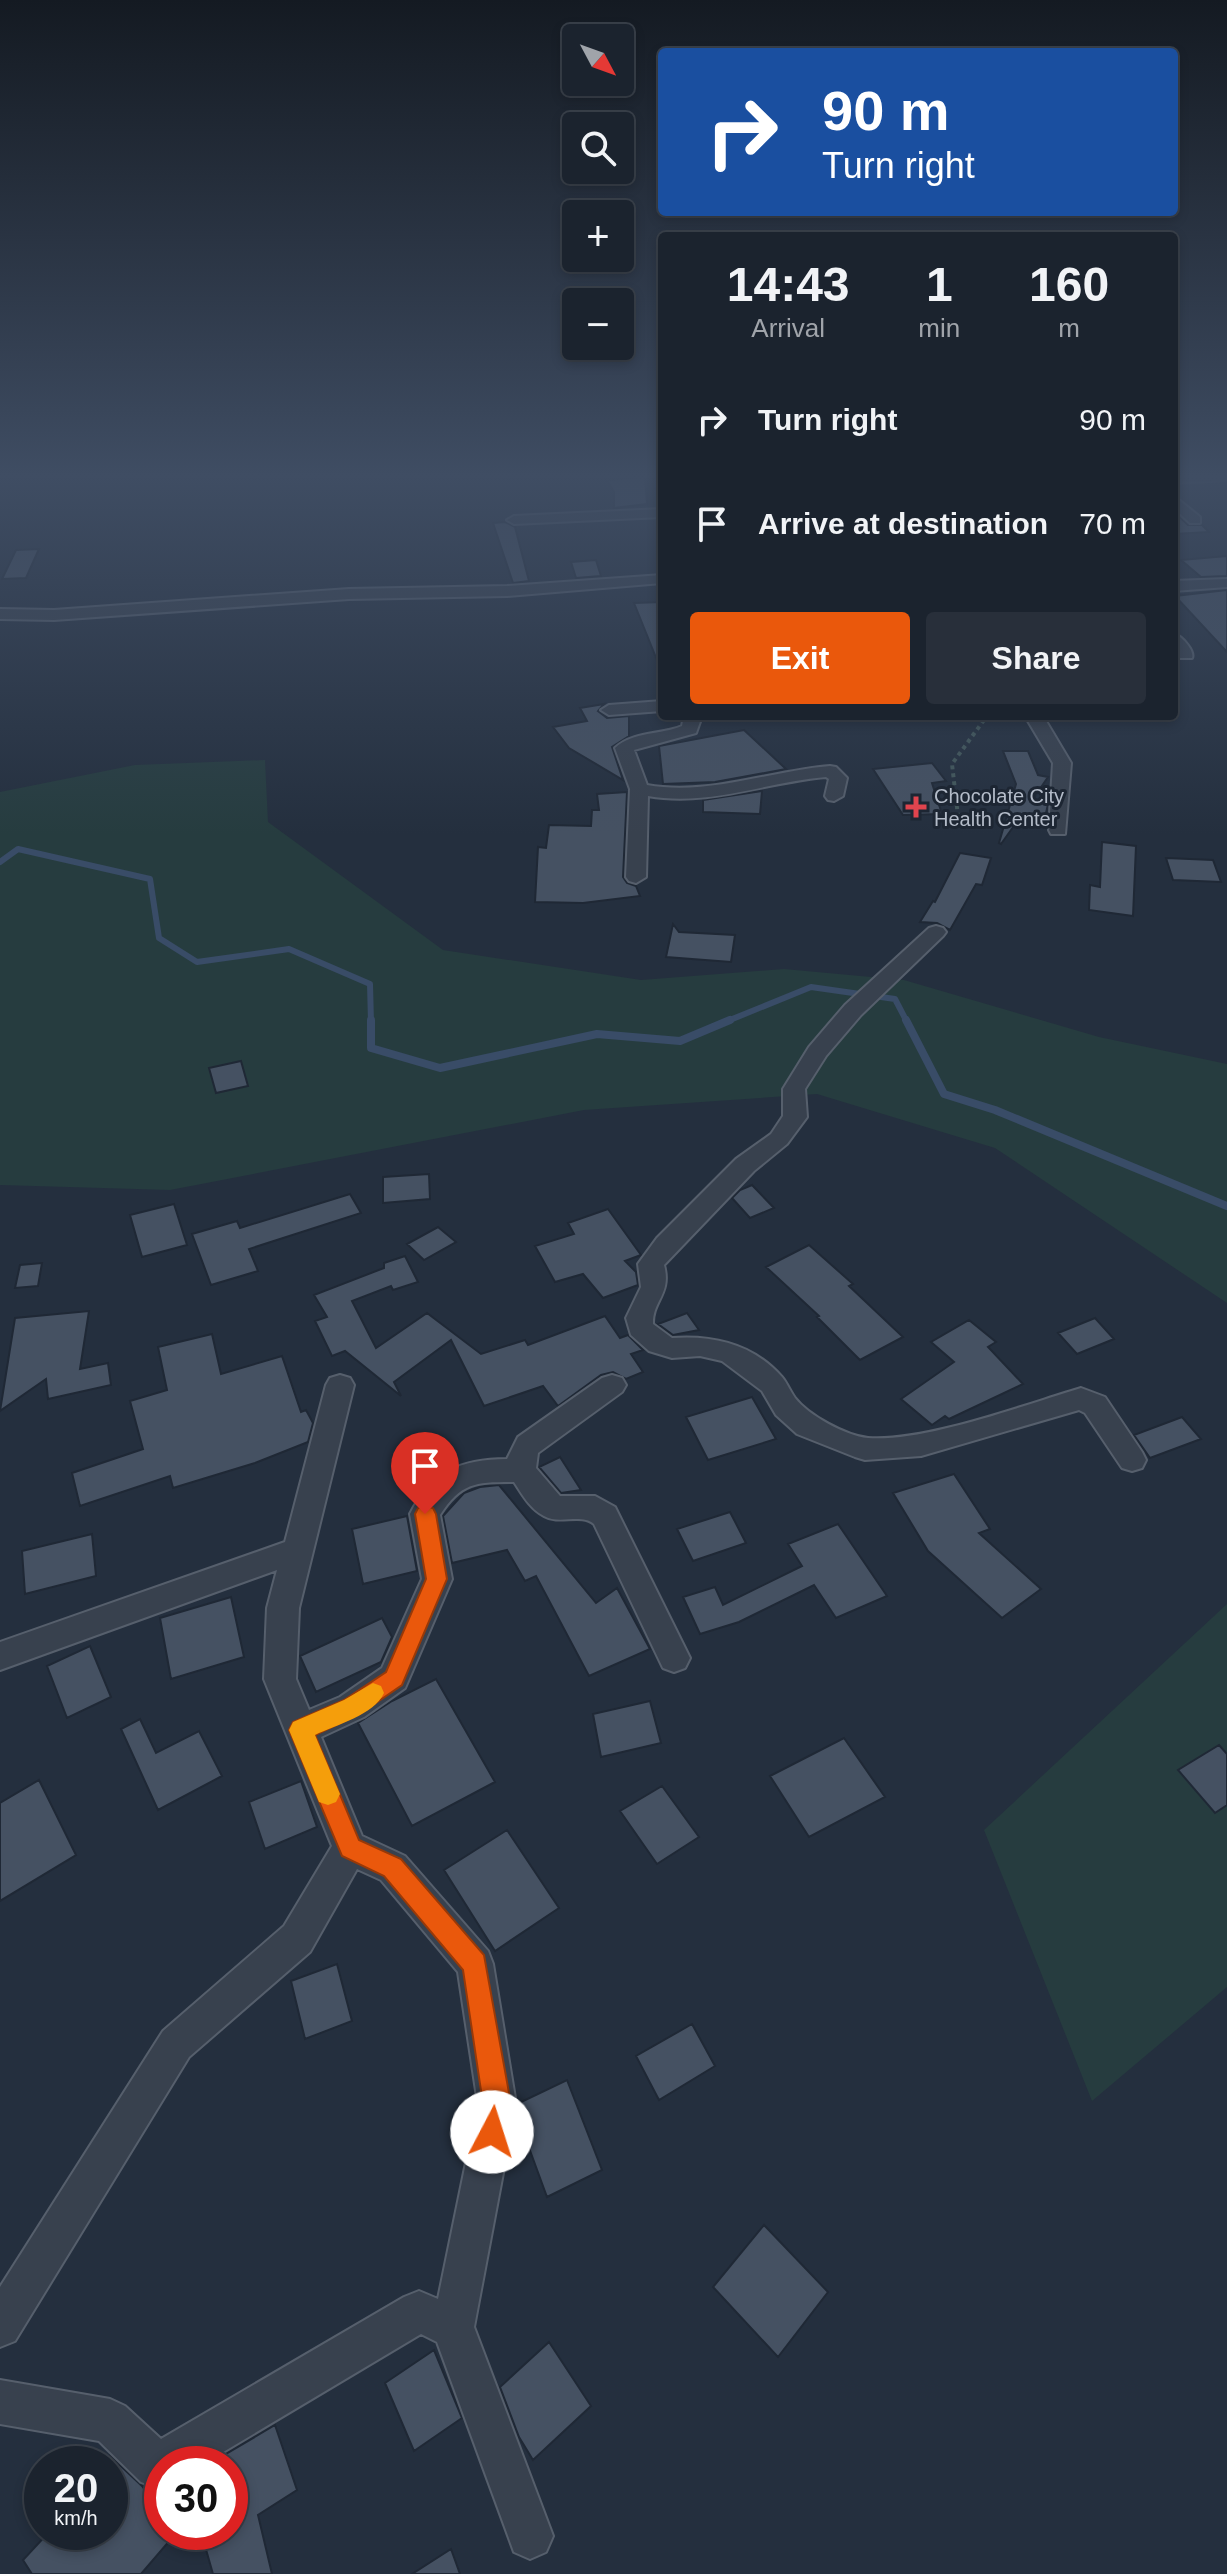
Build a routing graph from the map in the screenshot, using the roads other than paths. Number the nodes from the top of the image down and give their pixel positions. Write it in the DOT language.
graph roads {
  1 [pos="348,594"];
  2 [pos="0,614"];
  3 [pos="1178,644"];
  4 [pos="1186,655"];
  5 [pos="658,706"];
  6 [pos="609,710"];
  7 [pos="691,720"];
  8 [pos="1036,720"];
  9 [pos="639,789"];
  10 [pos="834,796"];
  11 [pos="1058,830"];
  12 [pos="636,877"];
  13 [pos="936,932"];
  14 [pos="340,1385"];
  15 [pos="612,1385"];
  16 [pos="1132,1460"];
  17 [pos="522,1470"];
  18 [pos="298,1550"];
  19 [pos="0,1656"];
  20 [pos="674,1658"];
  21 [pos="301,1730"];
  22 [pos="350,1848"];
  23 [pos="0,2326"];
  24 [pos="453,2327"];
  25 [pos="0,2402"];
  26 [pos="530,2536"];
  1 -- 2 [label="street"];
  3 -- 4 [label="street"];
  5 -- 6 [label="street"];
  7 -- 9 [label="street"];
  8 -- 11 [label="street"];
  9 -- 10 [label="street"];
  9 -- 12 [label="street"];
  13 -- 16 [label="street"];
  14 -- 18 [label="street"];
  15 -- 17 [label="street"];
  17 -- 20 [label="street"];
  17 -- 21 [label="street"];
  18 -- 19 [label="street"];
  18 -- 21 [label="street"];
  21 -- 22 [label="street"];
  22 -- 23 [label="street"];
  22 -- 24 [label="street"];
  24 -- 25 [label="street"];
  24 -- 26 [label="street"];
}
